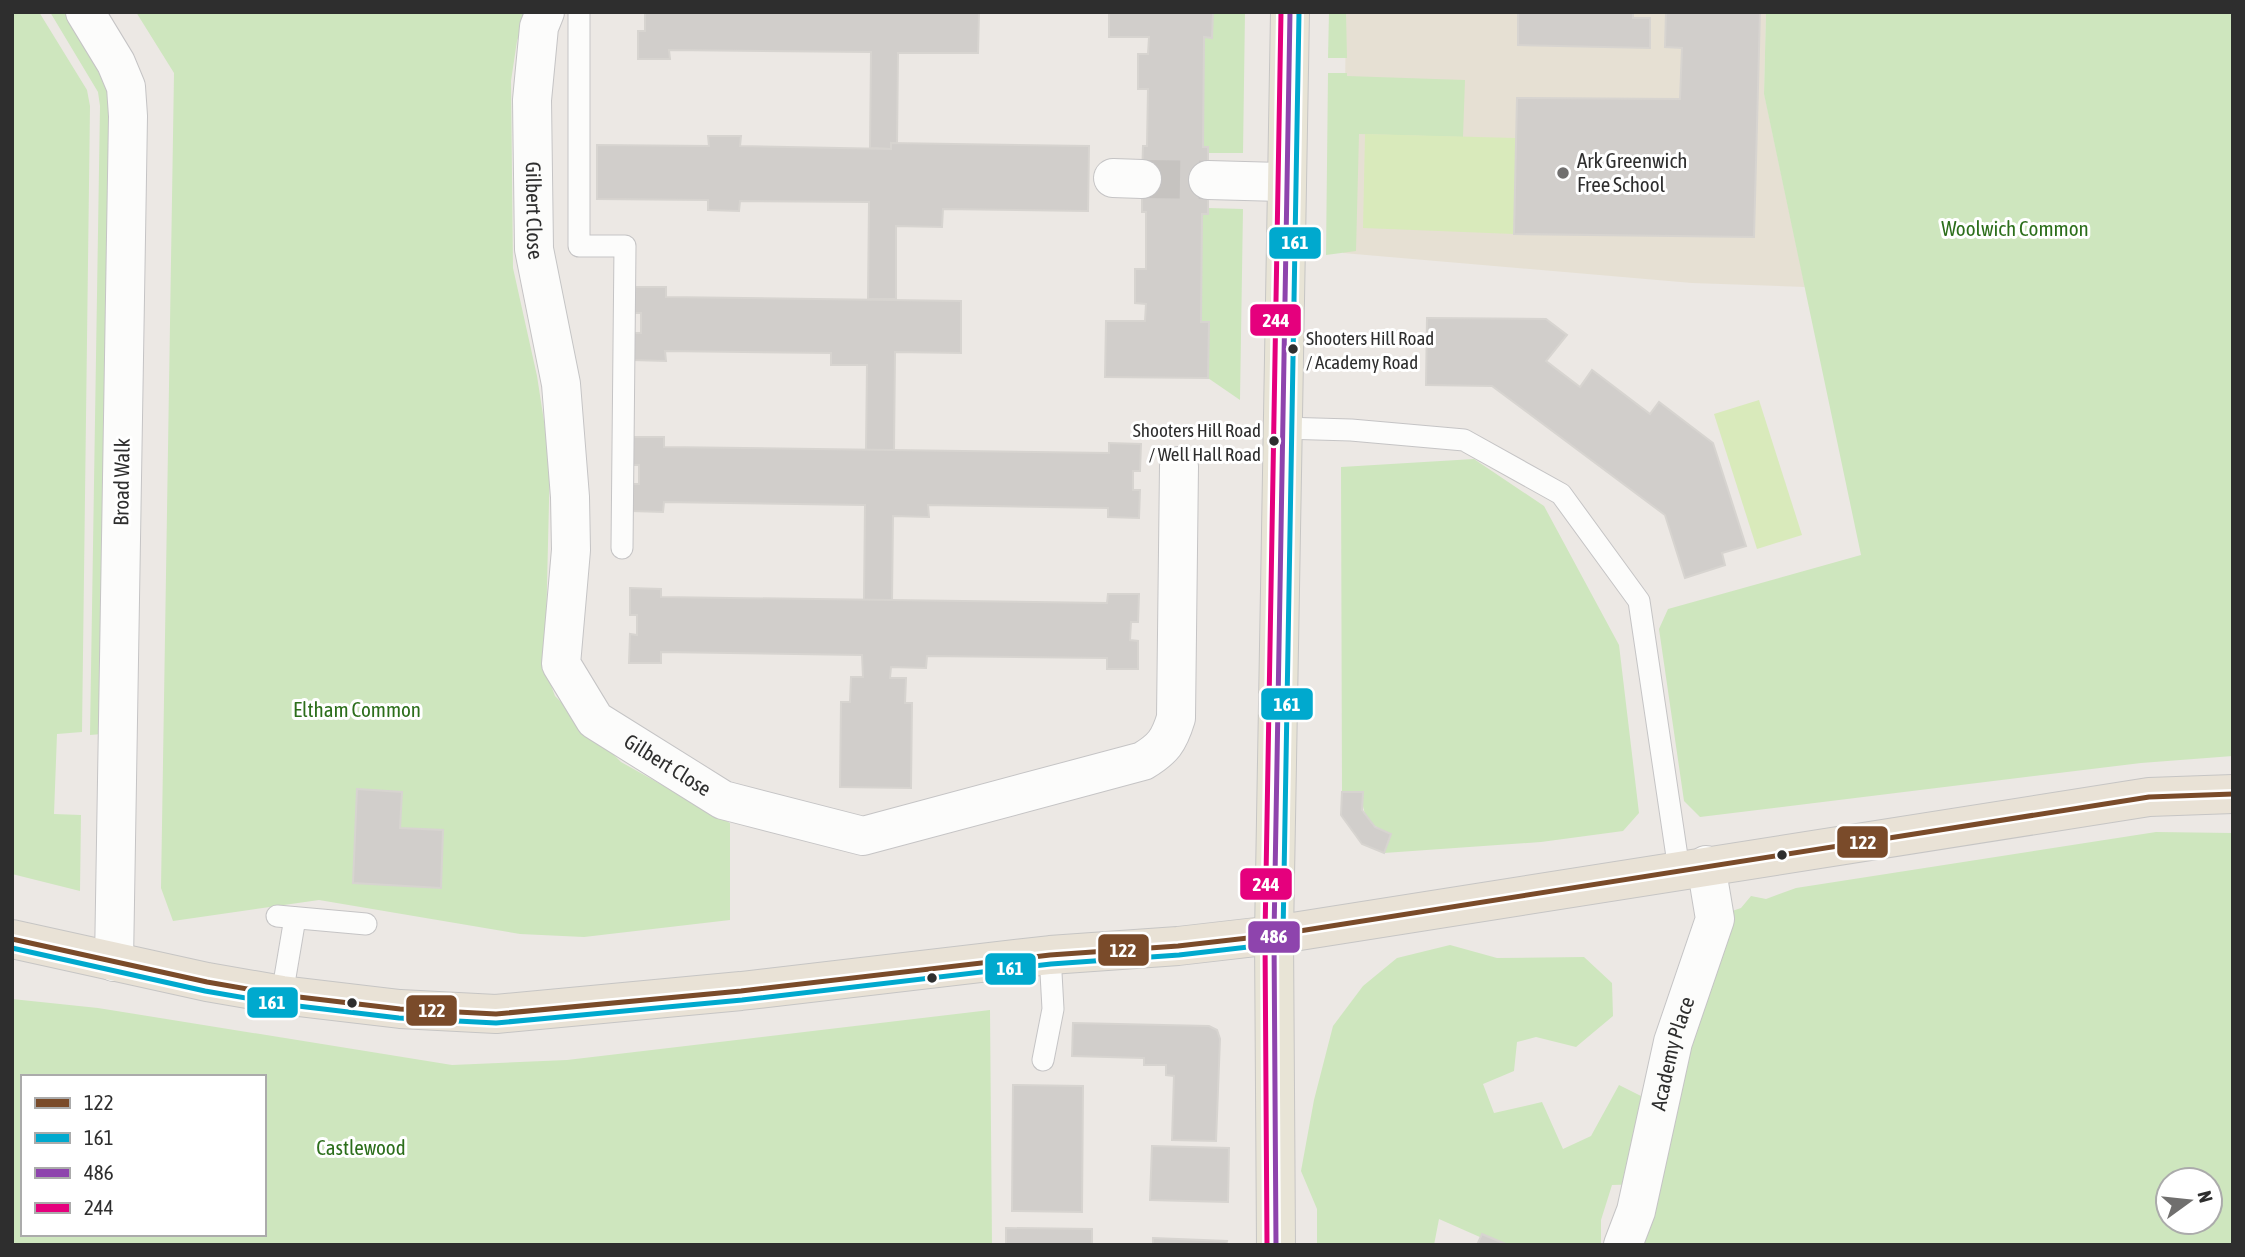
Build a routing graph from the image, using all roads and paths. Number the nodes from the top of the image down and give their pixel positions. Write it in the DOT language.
graph roads {
  1 [pos="85,12"];
  2 [pos="545,12"];
  3 [pos="579,12"];
  4 [pos="1290,12"];
  5 [pos="1208,180"];
  6 [pos="1286,182"];
  7 [pos="1282,428"];
  8 [pos="1179,466"];
  9 [pos="622,548"];
  10 [pos="2233,794"];
  11 [pos="1693,867"];
  12 [pos="366,925"];
  13 [pos="1274,935"];
  14 [pos="12,939"];
  15 [pos="1050,955"];
  16 [pos="114,962"];
  17 [pos="282,995"];
  18 [pos="1043,1060"];
  19 [pos="1276,1245"];
  20 [pos="1623,1245"];
  1 -- 16 [label="street, Broad Walk"];
  2 -- 8 [label="street, Gilbert Close"];
  3 -- 9 [label="lane, Gilbert Close"];
  4 -- 6 [label="main road"];
  5 -- 6 [label="street"];
  6 -- 7 [label="main road"];
  7 -- 11 [label="lane"];
  7 -- 13 [label="main road"];
  10 -- 11 [label="highway"];
  11 -- 13 [label="highway"];
  11 -- 20 [label="street, Academy Place"];
  12 -- 17 [label="lane"];
  13 -- 15 [label="highway"];
  13 -- 19 [label="main road"];
  14 -- 16 [label="highway"];
  15 -- 17 [label="highway"];
  15 -- 18 [label="lane"];
  16 -- 17 [label="highway"];
}
